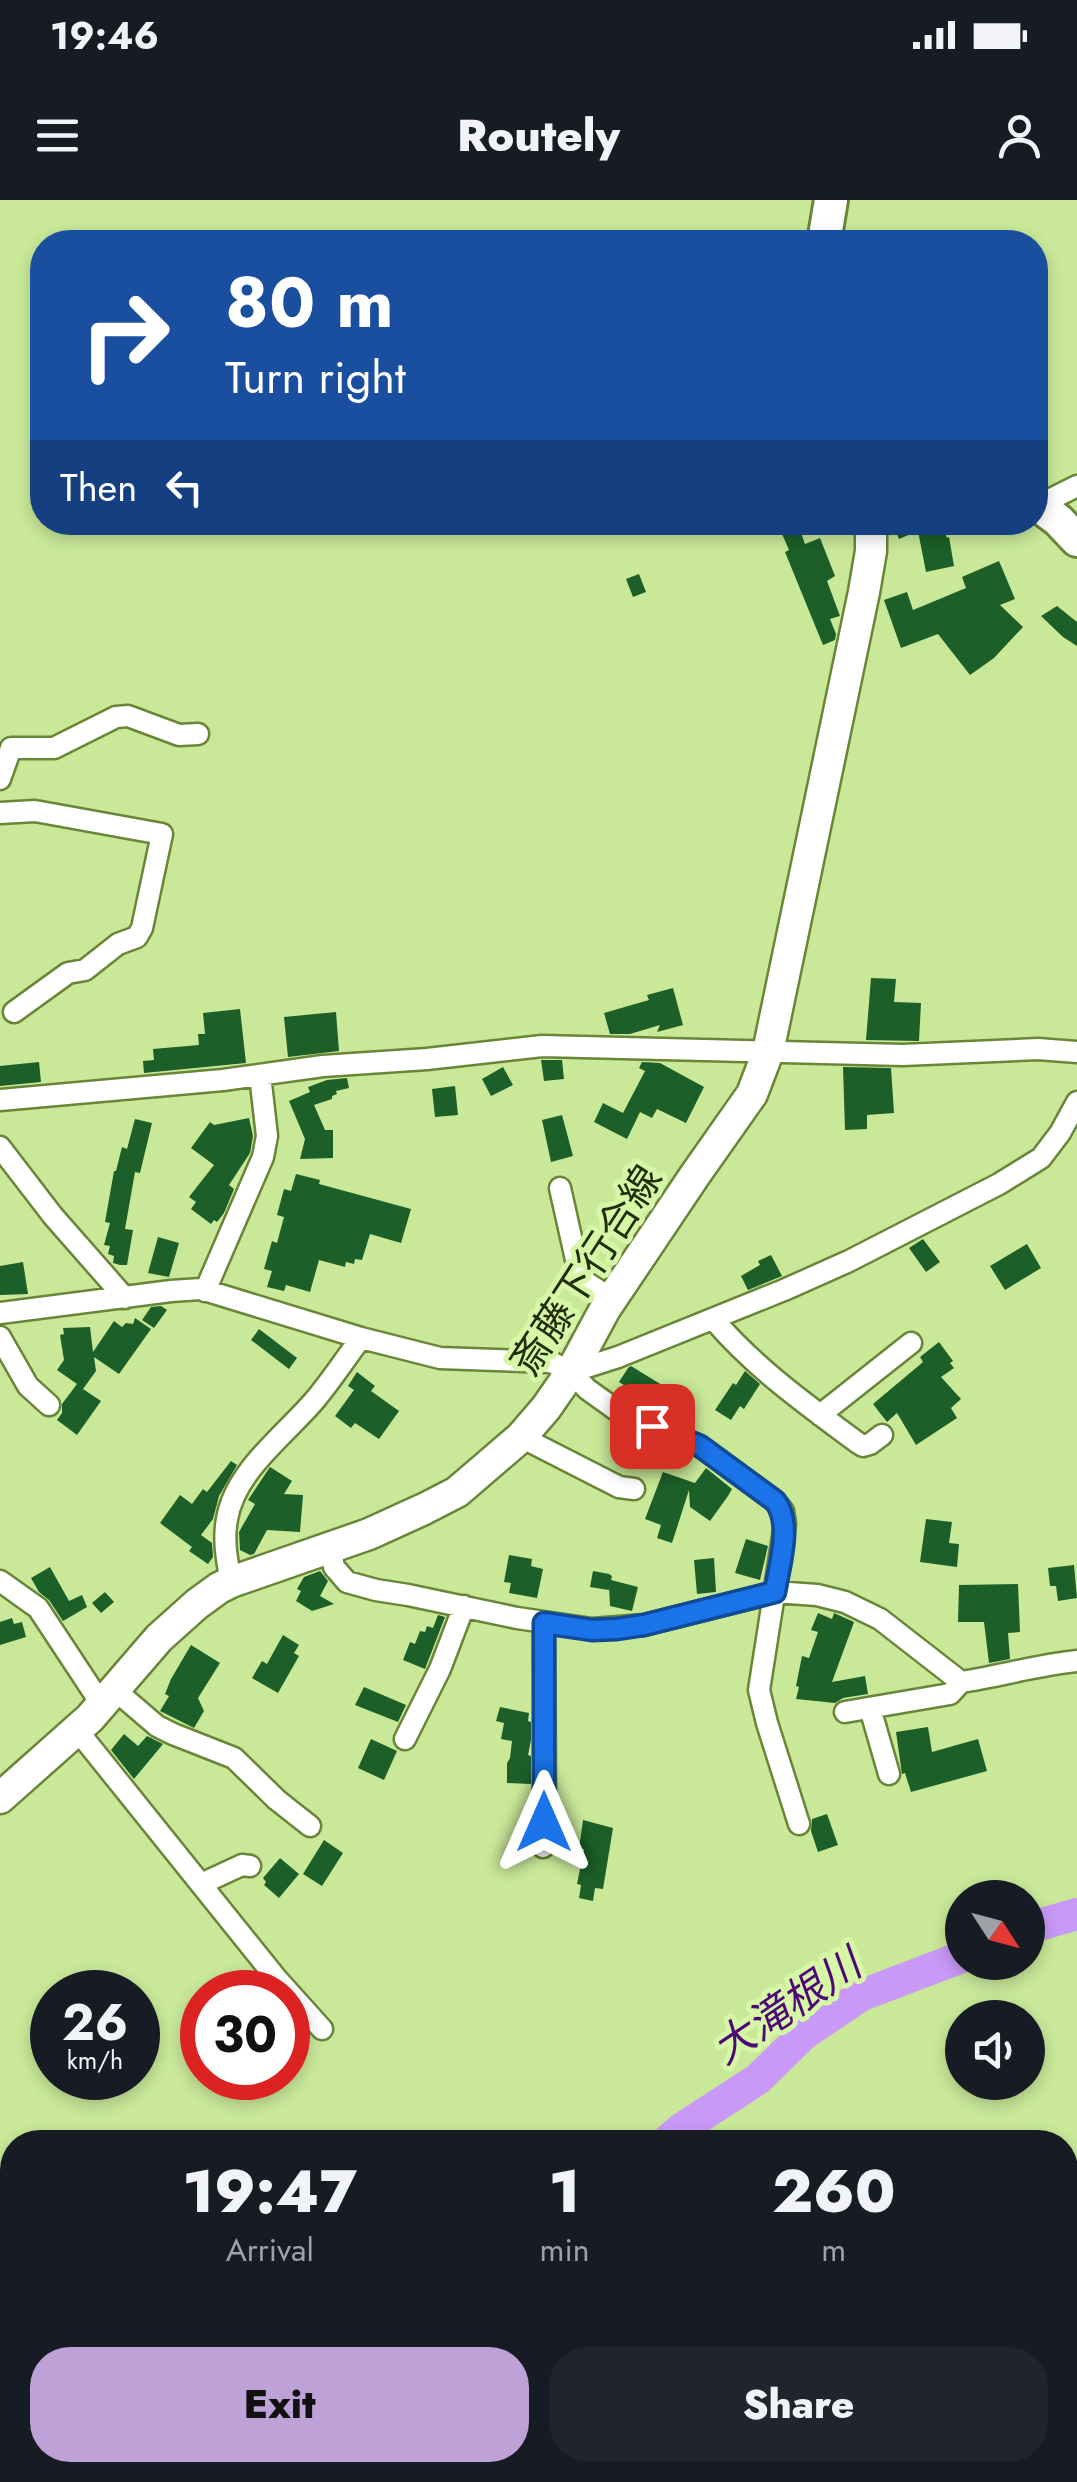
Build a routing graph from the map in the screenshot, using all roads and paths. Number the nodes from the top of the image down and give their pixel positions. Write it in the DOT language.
graph roads {
  1 [pos="831,200"];
  2 [pos="826,230"];
  3 [pos="1077,486"];
  4 [pos="1048,499"];
  5 [pos="1048,512"];
  6 [pos="871,535"];
  7 [pos="1077,540"];
  8 [pos="198,734"];
  9 [pos="0,779"];
  10 [pos="0,812"];
  11 [pos="14,1012"];
  12 [pos="768,1052"];
  13 [pos="1077,1052"];
  14 [pos="260,1074"];
  15 [pos="0,1100"];
  16 [pos="1077,1102"];
  17 [pos="0,1147"];
  18 [pos="560,1188"];
  19 [pos="205,1291"];
  20 [pos="125,1298"];
  21 [pos="612,1299"];
  22 [pos="0,1314"];
  23 [pos="714,1320"];
  24 [pos="0,1337"];
  25 [pos="361,1338"];
  26 [pos="911,1343"];
  27 [pos="571,1372"];
  28 [pos="49,1405"];
  29 [pos="820,1415"];
  30 [pos="882,1435"];
  31 [pos="521,1437"];
  32 [pos="634,1489"];
  33 [pos="330,1546"];
  34 [pos="0,1580"];
  35 [pos="231,1582"];
  36 [pos="775,1592"];
  37 [pos="464,1606"];
  38 [pos="544,1623"];
  39 [pos="1077,1661"];
  40 [pos="962,1682"];
  41 [pos="108,1697"];
  42 [pos="870,1708"];
  43 [pos="845,1712"];
  44 [pos="78,1730"];
  45 [pos="405,1739"];
  46 [pos="889,1774"];
  47 [pos="0,1798"];
  48 [pos="799,1824"];
  49 [pos="310,1826"];
  50 [pos="543,1848"];
  51 [pos="250,1866"];
  52 [pos="201,1884"];
  53 [pos="322,2029"];
  1 -- 2 [label="main road"];
  3 -- 4 [label="street"];
  5 -- 7 [label="main road"];
  6 -- 12 [label="main road, 斎藤下行合線"];
  8 -- 9 [label="street"];
  10 -- 11 [label="street"];
  12 -- 13 [label="street"];
  12 -- 14 [label="street"];
  12 -- 21 [label="main road, 斎藤下行合線"];
  14 -- 15 [label="street"];
  14 -- 19 [label="street"];
  16 -- 23 [label="street"];
  17 -- 20 [label="street"];
  18 -- 21 [label="street"];
  19 -- 20 [label="street"];
  19 -- 25 [label="street"];
  20 -- 22 [label="street"];
  21 -- 27 [label="main road, 斎藤下行合線"];
  23 -- 27 [label="street"];
  23 -- 29 [label="street"];
  24 -- 28 [label="street"];
  25 -- 27 [label="street"];
  25 -- 35 [label="street"];
  26 -- 29 [label="street"];
  27 -- 31 [label="main road, 斎藤下行合線"];
  27 -- 36 [label="street"];
  29 -- 30 [label="street"];
  31 -- 32 [label="street"];
  31 -- 33 [label="main road, 斎藤下行合線"];
  33 -- 35 [label="main road, 斎藤下行合線"];
  33 -- 37 [label="street"];
  34 -- 41 [label="street"];
  35 -- 41 [label="main road, 斎藤下行合線"];
  36 -- 38 [label="street"];
  36 -- 40 [label="street"];
  36 -- 48 [label="street"];
  37 -- 38 [label="street"];
  37 -- 45 [label="street"];
  38 -- 50 [label="street"];
  39 -- 40 [label="street"];
  40 -- 42 [label="street"];
  41 -- 44 [label="main road, 斎藤下行合線"];
  41 -- 49 [label="street"];
  42 -- 43 [label="street"];
  42 -- 46 [label="street"];
  44 -- 47 [label="main road, 斎藤下行合線"];
  44 -- 52 [label="street"];
  51 -- 52 [label="street"];
  52 -- 53 [label="street"];
}
